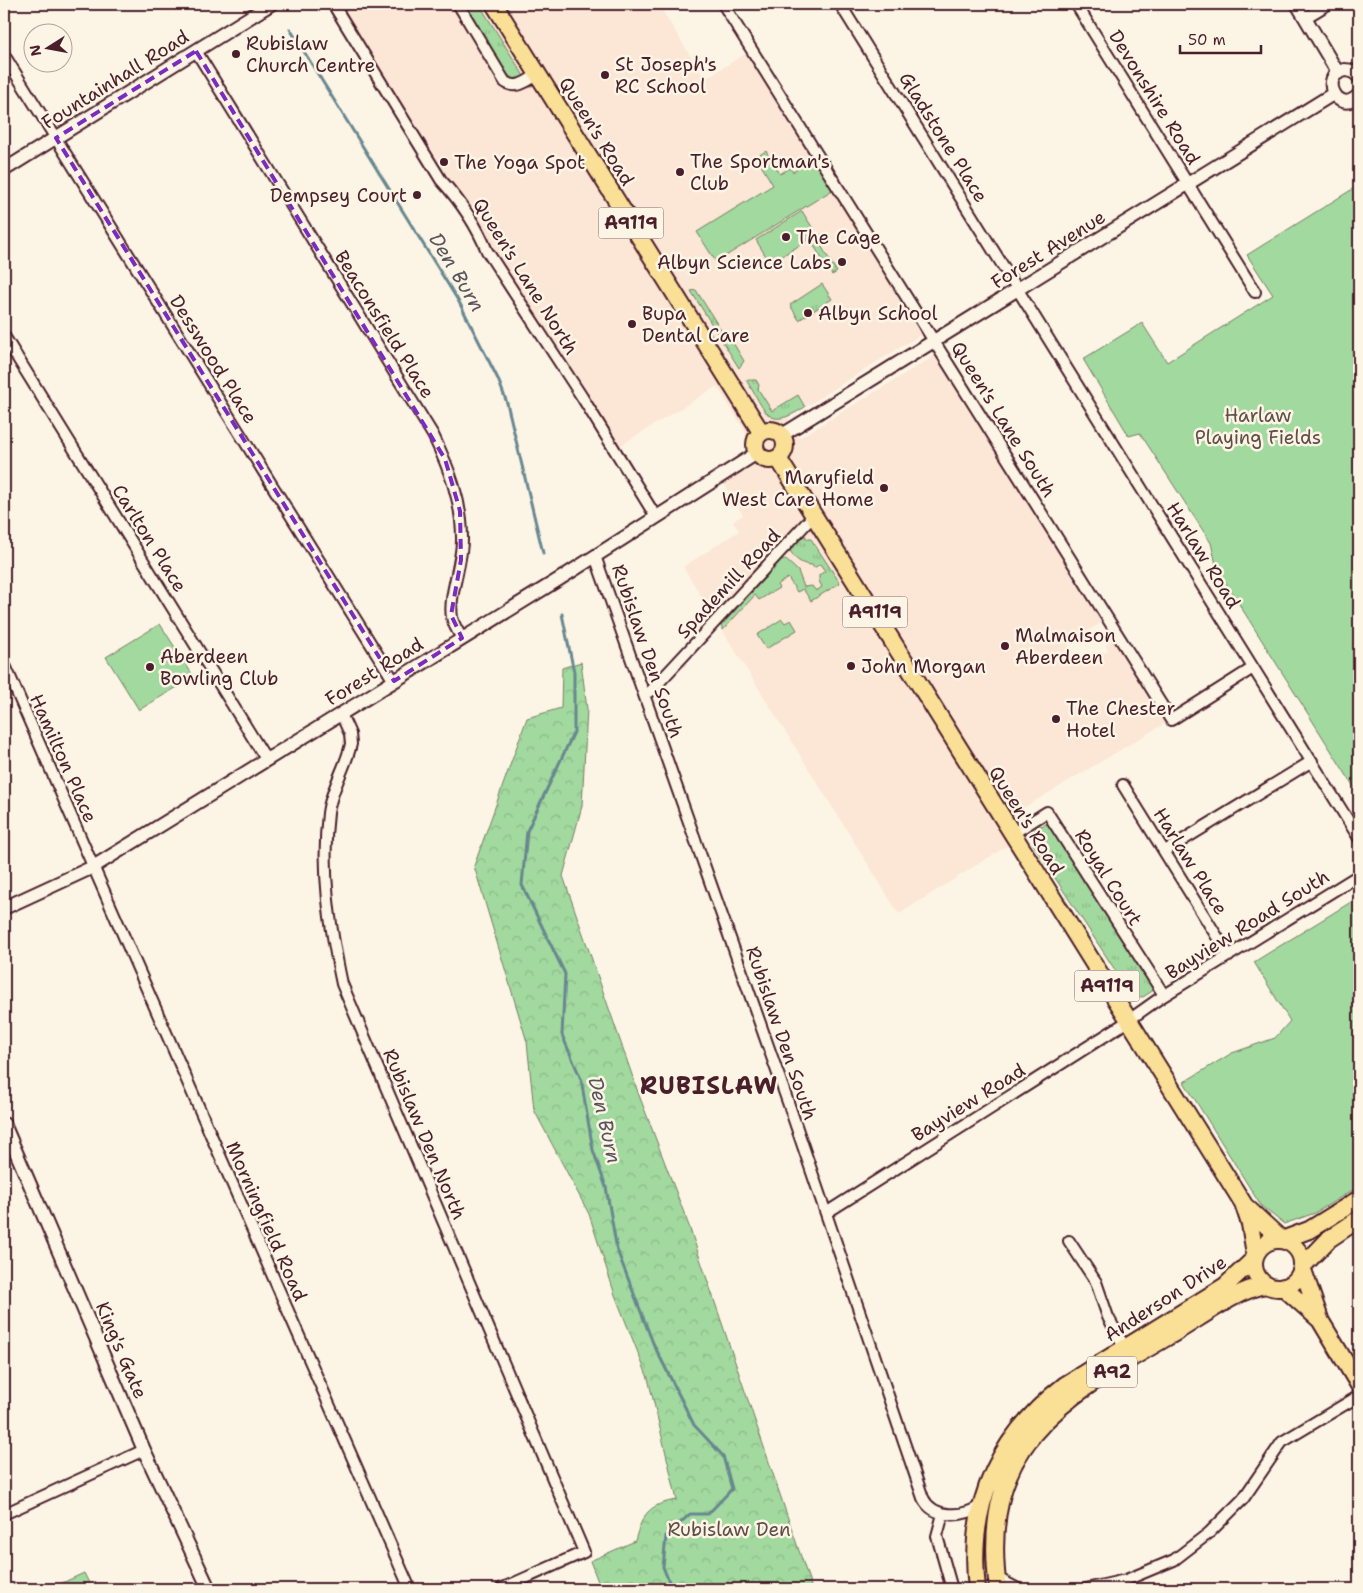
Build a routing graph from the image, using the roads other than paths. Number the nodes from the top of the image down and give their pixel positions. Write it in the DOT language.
graph roads {
  1 [pos="271,4"];
  2 [pos="333,4"];
  3 [pos="458,4"];
  4 [pos="494,4"];
  5 [pos="723,4"];
  6 [pos="840,4"];
  7 [pos="1076,4"];
  8 [pos="1296,4"];
  9 [pos="1328,4"];
  10 [pos="1305,18"];
  11 [pos="196,51"];
  12 [pos="4,55"];
  13 [pos="1338,73"];
  14 [pos="538,74"];
  15 [pos="1359,77"];
  16 [pos="1333,94"];
  17 [pos="1358,100"];
  18 [pos="56,138"];
  19 [pos="4,170"];
  20 [pos="1188,184"];
  21 [pos="1019,289"];
  22 [pos="1255,292"];
  23 [pos="4,336"];
  24 [pos="936,342"];
  25 [pos="761,432"];
  26 [pos="782,435"];
  27 [pos="757,453"];
  28 [pos="778,458"];
  29 [pos="814,515"];
  30 [pos="656,517"];
  31 [pos="596,556"];
  32 [pos="462,638"];
  33 [pos="4,664"];
  34 [pos="1253,668"];
  35 [pos="394,682"];
  36 [pos="644,694"];
  37 [pos="341,714"];
  38 [pos="266,759"];
  39 [pos="1312,761"];
  40 [pos="1123,785"];
  41 [pos="1012,834"];
  42 [pos="1359,838"];
  43 [pos="1165,851"];
  44 [pos="92,867"];
  45 [pos="1359,876"];
  46 [pos="4,908"];
  47 [pos="1229,956"];
  48 [pos="1164,995"];
  49 [pos="1128,1020"];
  50 [pos="4,1124"];
  51 [pos="1359,1199"];
  52 [pos="1243,1204"];
  53 [pos="826,1213"];
  54 [pos="1359,1219"];
  55 [pos="1282,1240"];
  56 [pos="1069,1241"];
  57 [pos="1255,1257"];
  58 [pos="1302,1267"];
  59 [pos="1267,1285"];
  60 [pos="1283,1287"];
  61 [pos="1320,1320"];
  62 [pos="1125,1348"];
  63 [pos="1359,1385"];
  64 [pos="1359,1396"];
  65 [pos="144,1450"];
  66 [pos="981,1505"];
  67 [pos="4,1514"];
  68 [pos="943,1514"];
  69 [pos="997,1584"];
  70 [pos="209,1589"];
  71 [pos="410,1589"];
  72 [pos="501,1589"];
  73 [pos="952,1589"];
  74 [pos="977,1589"];
  75 [pos="1018,1589"];
  76 [pos="1086,1589"];
  1 -- 11 [label="street, Fountainhall Road"];
  2 -- 30 [label="street, Queen's Lane North"];
  3 -- 14 [label="street"];
  4 -- 14 [label="main road, Queen's Road / A9119"];
  5 -- 24 [label="street, Queen's Lane South"];
  6 -- 21 [label="street, Gladstone Place"];
  7 -- 20 [label="street, Devonshire Road"];
  8 -- 10 [label="street"];
  9 -- 10 [label="street"];
  10 -- 13 [label="street"];
  11 -- 18 [label="street, Fountainhall Road"];
  11 -- 32 [label="street, Beaconsfield Place"];
  12 -- 18 [label="street, Desswood Place"];
  13 -- 15 [label="street"];
  13 -- 16 [label="street"];
  14 -- 25 [label="main road, Queen's Road / A9119"];
  16 -- 17 [label="street"];
  16 -- 20 [label="street, Forest Avenue"];
  18 -- 19 [label="street, Fountainhall Road"];
  18 -- 35 [label="street, Desswood Place"];
  20 -- 21 [label="street, Forest Avenue"];
  20 -- 22 [label="street, Devonshire Road"];
  21 -- 24 [label="street, Forest Avenue"];
  21 -- 34 [label="street, Harlaw Road"];
  23 -- 38 [label="street, Carlton Place"];
  24 -- 26 [label="street, Forest Avenue"];
  24 -- 34 [label="street, Queen's Lane South"];
  25 -- 26 [label="main road"];
  25 -- 27 [label="main road"];
  26 -- 28 [label="main road"];
  27 -- 28 [label="main road"];
  27 -- 30 [label="street, Forest Road"];
  28 -- 29 [label="main road, Queen's Road / A9119"];
  29 -- 36 [label="street, Spademill Road"];
  29 -- 41 [label="main road, Queen's Road / A9119"];
  30 -- 31 [label="street, Forest Road"];
  31 -- 32 [label="street, Forest Road"];
  31 -- 36 [label="street, Rubislaw Den South"];
  32 -- 35 [label="street, Forest Road"];
  33 -- 44 [label="street, Hamilton Place"];
  34 -- 39 [label="street, Harlaw Road"];
  35 -- 37 [label="street, Forest Road"];
  36 -- 53 [label="street, Rubislaw Den South"];
  37 -- 38 [label="street, Forest Road"];
  37 -- 72 [label="street, Rubislaw Den North"];
  38 -- 44 [label="street, Forest Road"];
  39 -- 42 [label="street, Harlaw Road"];
  39 -- 43 [label="street"];
  40 -- 43 [label="street, Harlaw Place"];
  41 -- 48 [label="street, Royal Court"];
  41 -- 49 [label="main road, Queen's Road / A9119"];
  43 -- 47 [label="street, Harlaw Place"];
  44 -- 46 [label="street, Forest Road"];
  44 -- 71 [label="street, Morningfield Road"];
  45 -- 47 [label="street, Bayview Road South"];
  47 -- 48 [label="street, Bayview Road South"];
  48 -- 49 [label="street, Bayview Road South"];
  49 -- 52 [label="main road, Queen's Road / A9119"];
  49 -- 53 [label="street, Bayview Road"];
  50 -- 65 [label="street, King's Gate"];
  51 -- 55 [label="main road, A92"];
  52 -- 55 [label="main road, Queen's Road / A9119"];
  52 -- 57 [label="main road, Queen's Road / A9119"];
  53 -- 68 [label="street, Rubislaw Den South"];
  54 -- 58 [label="main road"];
  55 -- 57 [label="main road, A92"];
  55 -- 58 [label="main road"];
  56 -- 62 [label="street"];
  57 -- 59 [label="main road"];
  57 -- 62 [label="main road, Anderson Drive / A92"];
  58 -- 60 [label="main road"];
  58 -- 61 [label="main road"];
  59 -- 60 [label="main road, A92"];
  59 -- 69 [label="main road, Anderson Drive / A92"];
  60 -- 61 [label="main road"];
  61 -- 63 [label="main road"];
  62 -- 66 [label="main road, Anderson Drive / A92"];
  64 -- 76 [label="street"];
  65 -- 67 [label="street"];
  65 -- 70 [label="street, King's Gate"];
  66 -- 68 [label="street"];
  66 -- 74 [label="main road, Anderson Drive / A92"];
  68 -- 73 [label="street"];
  69 -- 75 [label="street"];
}
